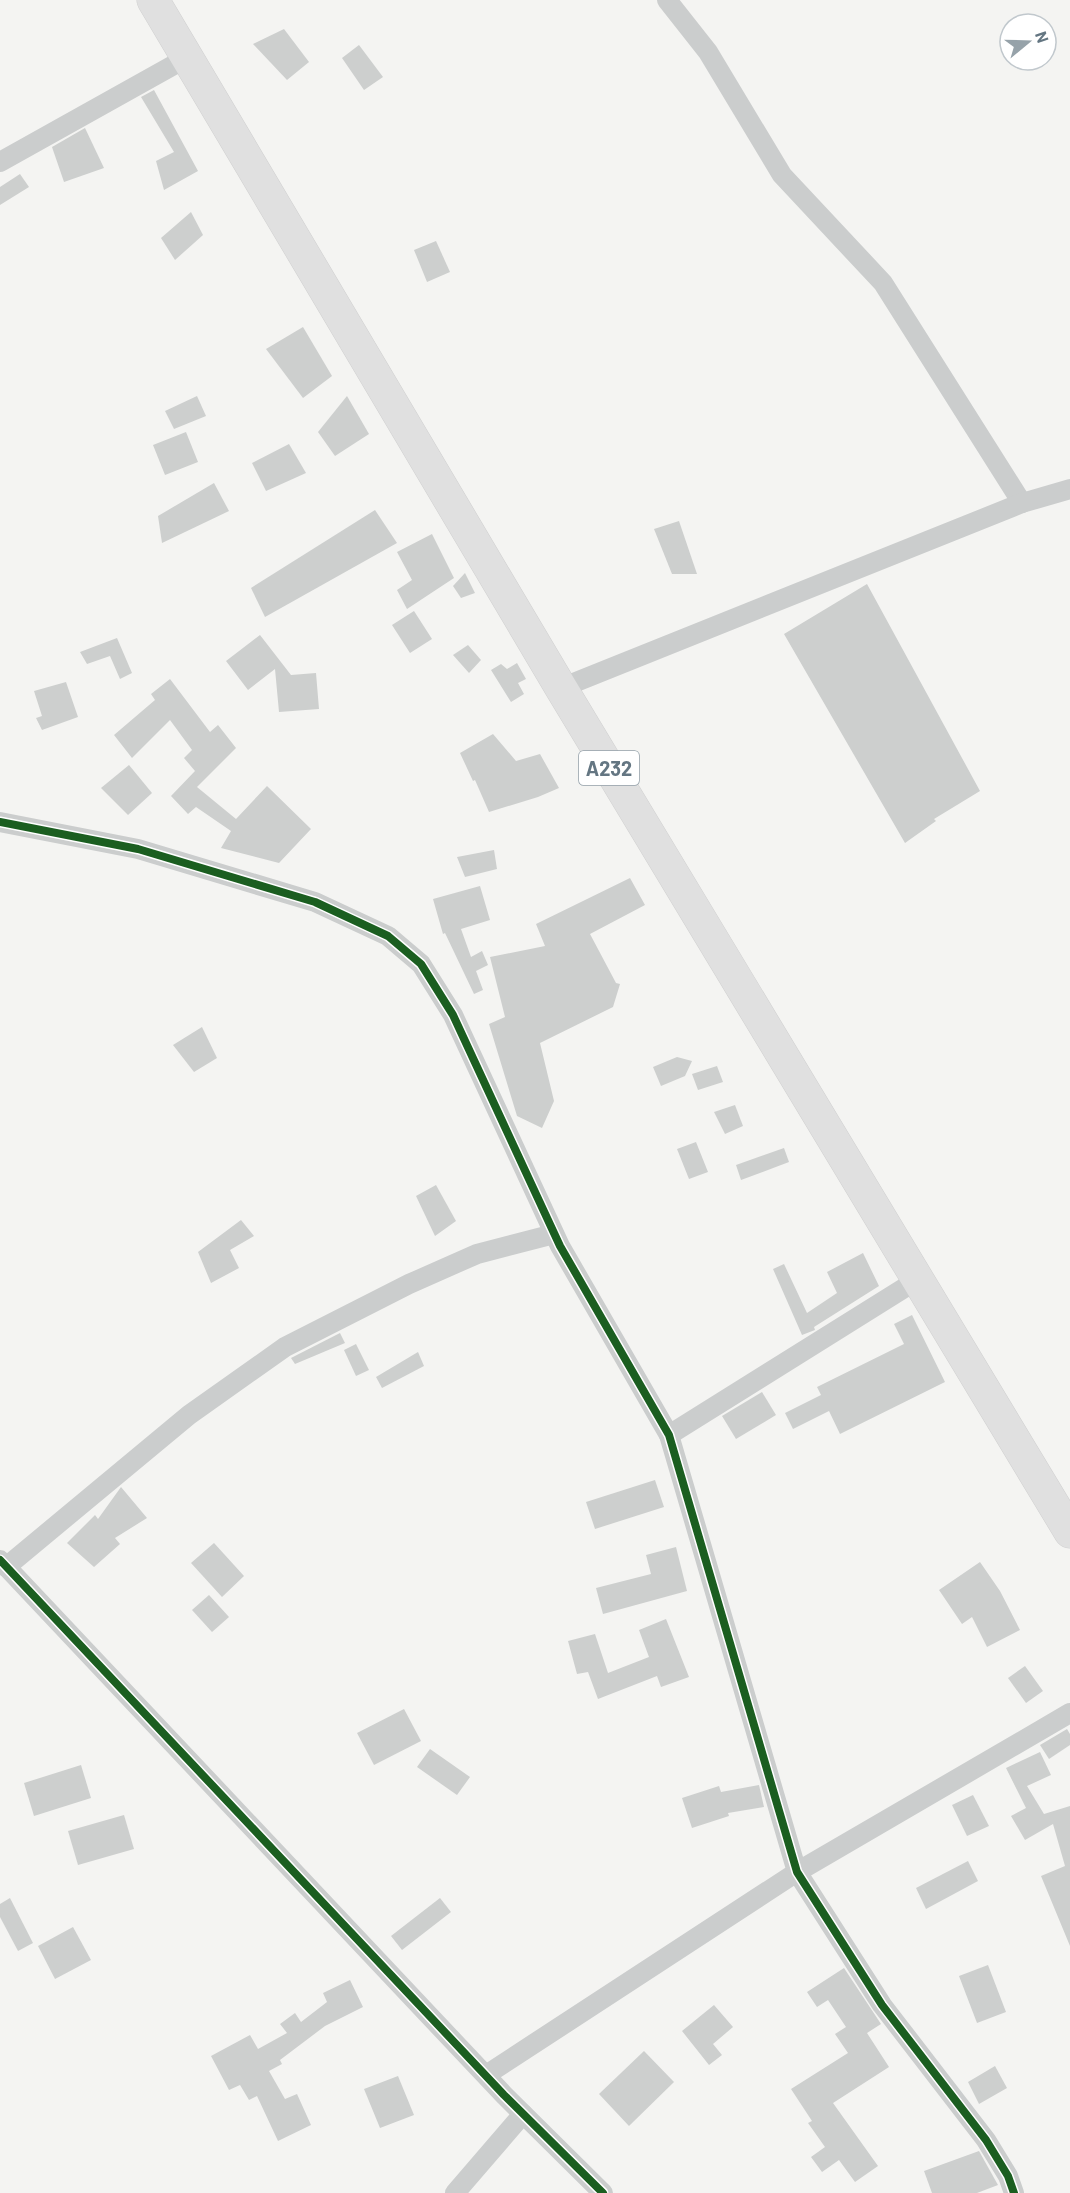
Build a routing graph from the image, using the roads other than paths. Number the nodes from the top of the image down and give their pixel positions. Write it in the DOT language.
graph roads {
  1 [pos="153,0"];
  2 [pos="667,0"];
  3 [pos="188,57"];
  4 [pos="0,162"];
  5 [pos="1070,489"];
  6 [pos="1022,503"];
  7 [pos="561,688"];
  8 [pos="0,822"];
  9 [pos="554,1234"];
  10 [pos="917,1280"];
  11 [pos="669,1435"];
  12 [pos="1070,1532"];
  13 [pos="3,1563"];
  14 [pos="1070,1713"];
  15 [pos="796,1872"];
  16 [pos="486,2075"];
  17 [pos="523,2114"];
  18 [pos="455,2193"];
  19 [pos="603,2193"];
  20 [pos="1014,2193"];
  1 -- 3 [label="main road, A232"];
  2 -- 6 [label="street"];
  3 -- 4 [label="street"];
  3 -- 7 [label="main road, A232"];
  5 -- 6 [label="street"];
  6 -- 7 [label="street"];
  7 -- 10 [label="main road, A232"];
  8 -- 9 [label="street"];
  9 -- 11 [label="street"];
  9 -- 13 [label="street"];
  10 -- 11 [label="street"];
  10 -- 12 [label="main road, A232"];
  11 -- 15 [label="street"];
  13 -- 16 [label="street"];
  14 -- 15 [label="street"];
  15 -- 16 [label="street"];
  15 -- 20 [label="street"];
  16 -- 17 [label="street"];
  17 -- 18 [label="street"];
  17 -- 19 [label="street"];
}
